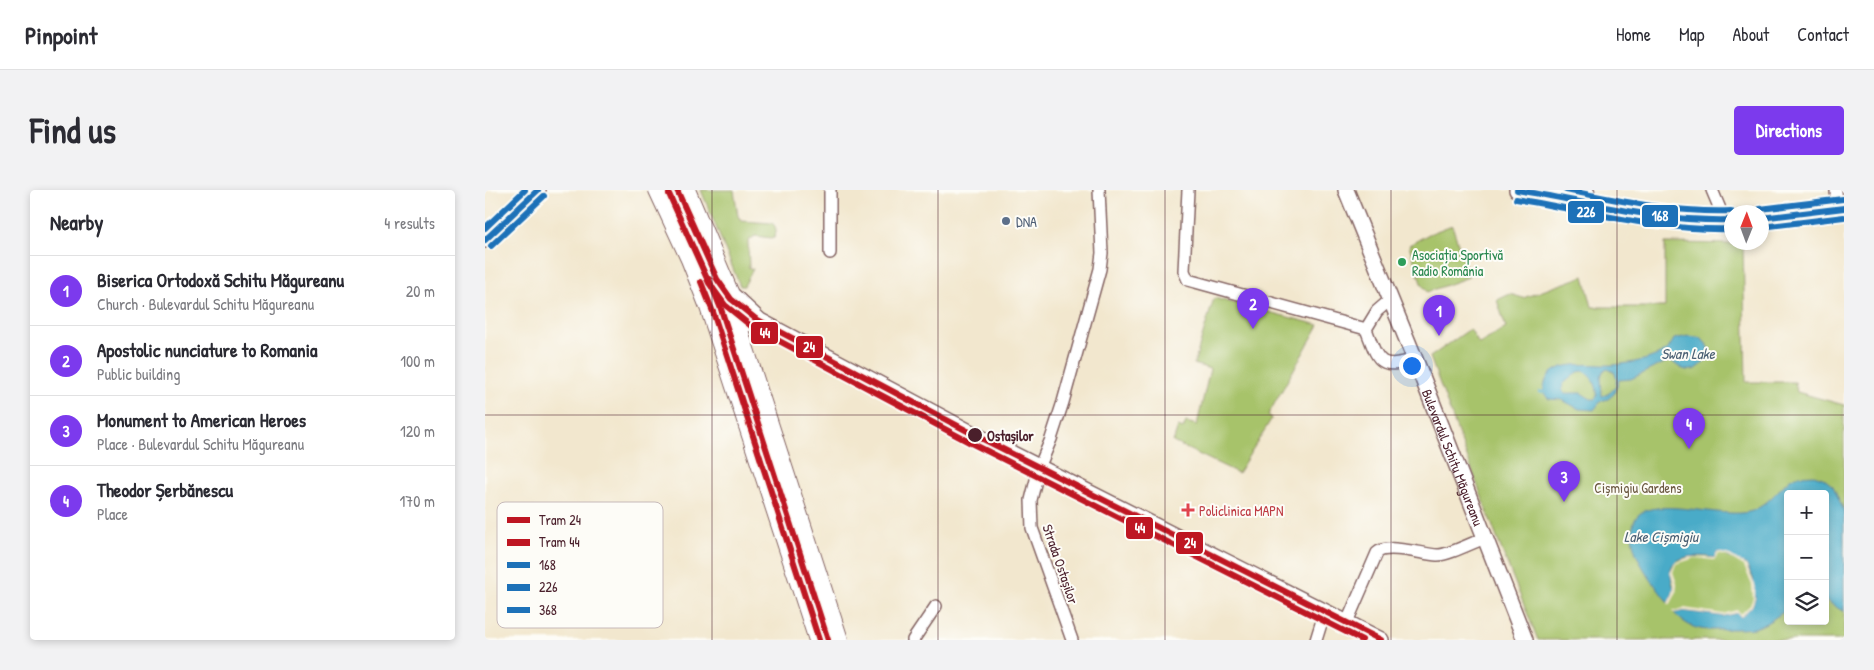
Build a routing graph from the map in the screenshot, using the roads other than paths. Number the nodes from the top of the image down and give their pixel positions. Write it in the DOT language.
graph roads {
  1 [pos="538,190"];
  2 [pos="658,190"];
  3 [pos="686,190"];
  4 [pos="830,190"];
  5 [pos="1099,190"];
  6 [pos="1189,190"];
  7 [pos="1346,190"];
  8 [pos="1517,190"];
  9 [pos="1588,190"];
  10 [pos="1711,190"];
  11 [pos="1835,190"];
  12 [pos="1593,205"];
  13 [pos="1841,209"];
  14 [pos="1724,213"];
  15 [pos="1769,217"];
  16 [pos="1724,220"];
  17 [pos="485,240"];
  18 [pos="830,252"];
  19 [pos="729,292"];
  20 [pos="1391,299"];
  21 [pos="756,319"];
  22 [pos="737,321"];
  23 [pos="1366,329"];
  24 [pos="718,333"];
  25 [pos="1415,359"];
  26 [pos="1039,468"];
  27 [pos="1485,538"];
  28 [pos="936,606"];
  29 [pos="1325,611"];
  30 [pos="1347,622"];
  31 [pos="818,640"];
  32 [pos="839,640"];
  33 [pos="913,640"];
  34 [pos="1072,640"];
  35 [pos="1317,640"];
  36 [pos="1381,640"];
  37 [pos="1525,640"];
  1 -- 17 [label="main road"];
  2 -- 24 [label="main road"];
  3 -- 19 [label="main road"];
  4 -- 18 [label="street"];
  5 -- 26 [label="street, Strada Ostașilor"];
  6 -- 23 [label="street"];
  7 -- 20 [label="main road, Bulevardul Schitu Măgureanu"];
  8 -- 12 [label="main road"];
  9 -- 12 [label="street"];
  10 -- 14 [label="street"];
  11 -- 13 [label="street"];
  12 -- 16 [label="main road"];
  13 -- 15 [label="main road"];
  19 -- 21 [label="main road"];
  19 -- 22 [label="main road"];
  20 -- 23 [label="street"];
  20 -- 25 [label="main road, Bulevardul Schitu Măgureanu"];
  21 -- 22 [label="main road"];
  21 -- 26 [label="main road"];
  22 -- 24 [label="main road"];
  22 -- 32 [label="main road"];
  23 -- 25 [label="street"];
  24 -- 31 [label="main road"];
  25 -- 27 [label="main road, Bulevardul Schitu Măgureanu"];
  26 -- 29 [label="main road"];
  26 -- 34 [label="street, Strada Ostașilor"];
  27 -- 30 [label="street"];
  27 -- 37 [label="main road, Bulevardul Schitu Măgureanu"];
  28 -- 33 [label="street"];
  29 -- 30 [label="main road"];
  29 -- 35 [label="street"];
  30 -- 36 [label="main road"];
}
